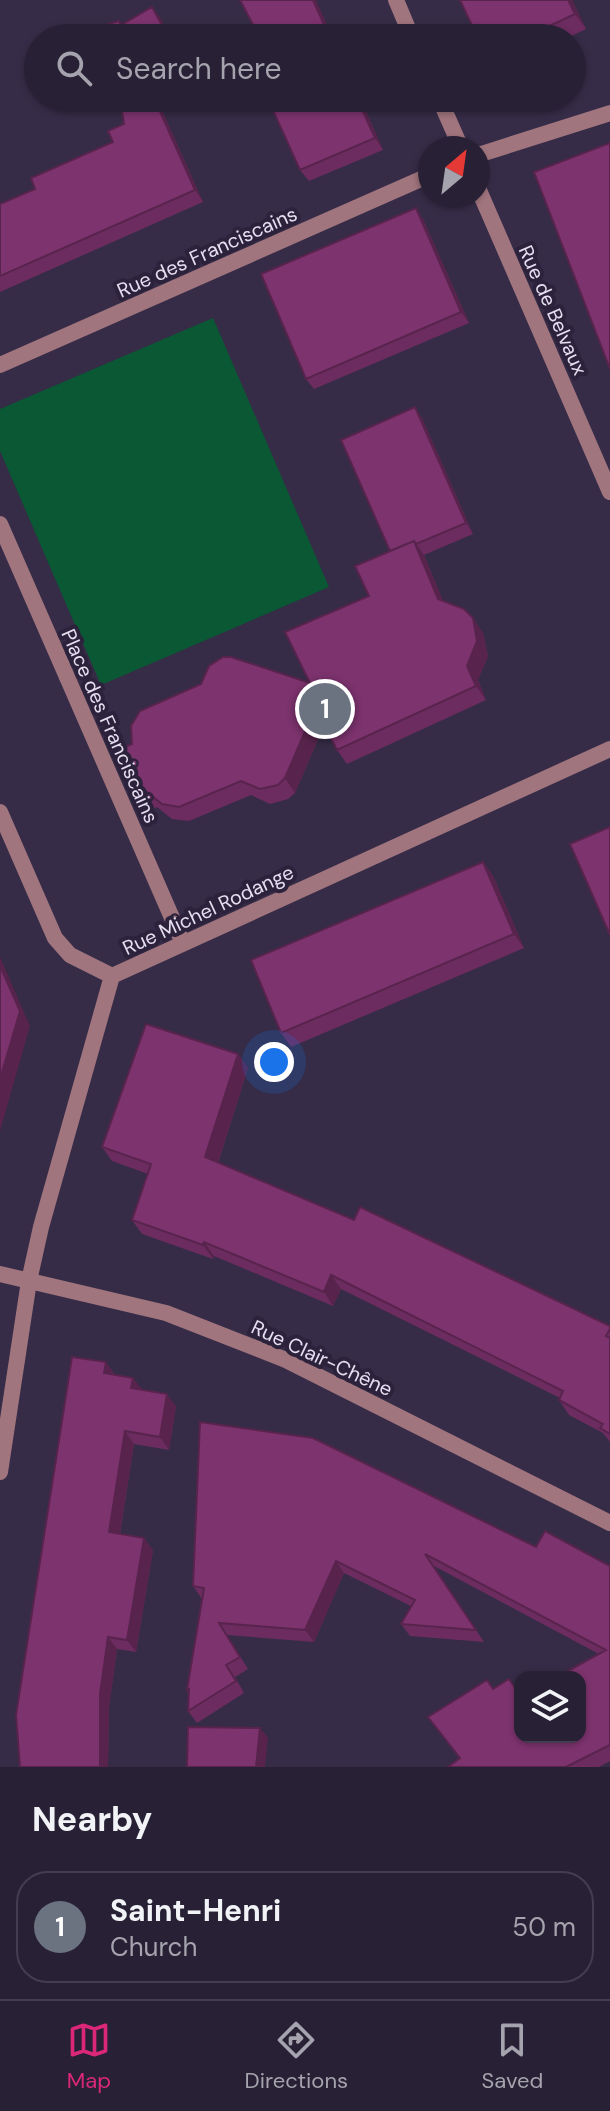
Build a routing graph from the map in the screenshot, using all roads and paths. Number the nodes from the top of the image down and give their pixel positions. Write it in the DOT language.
graph roads {
  1 [pos="396,0"];
  2 [pos="406,24"];
  3 [pos="445,112"];
  4 [pos="610,113"];
  5 [pos="456,136"];
  6 [pos="490,151"];
  7 [pos="418,180"];
  8 [pos="487,208"];
  9 [pos="0,365"];
  10 [pos="610,492"];
  11 [pos="0,524"];
  12 [pos="610,749"];
  13 [pos="0,812"];
  14 [pos="183,943"];
  15 [pos="112,976"];
  16 [pos="0,1274"];
  17 [pos="29,1281"];
  18 [pos="0,1472"];
  19 [pos="610,1523"];
  1 -- 2 [label="street"];
  3 -- 5 [label="street"];
  4 -- 6 [label="street"];
  7 -- 9 [label="street, Rue des Franciscains"];
  8 -- 10 [label="street, Rue de Belvaux"];
  11 -- 14 [label="street, Place des Franciscains"];
  12 -- 14 [label="street, Rue Michel Rodange"];
  13 -- 15 [label="street"];
  14 -- 15 [label="street, Rue Michel Rodange"];
  15 -- 17 [label="street, Rue Michel Rodange"];
  16 -- 17 [label="street, Rue Clair-Chêne"];
  17 -- 18 [label="street, Rue Michel Rodange"];
  17 -- 19 [label="street, Rue Clair-Chêne"];
}
